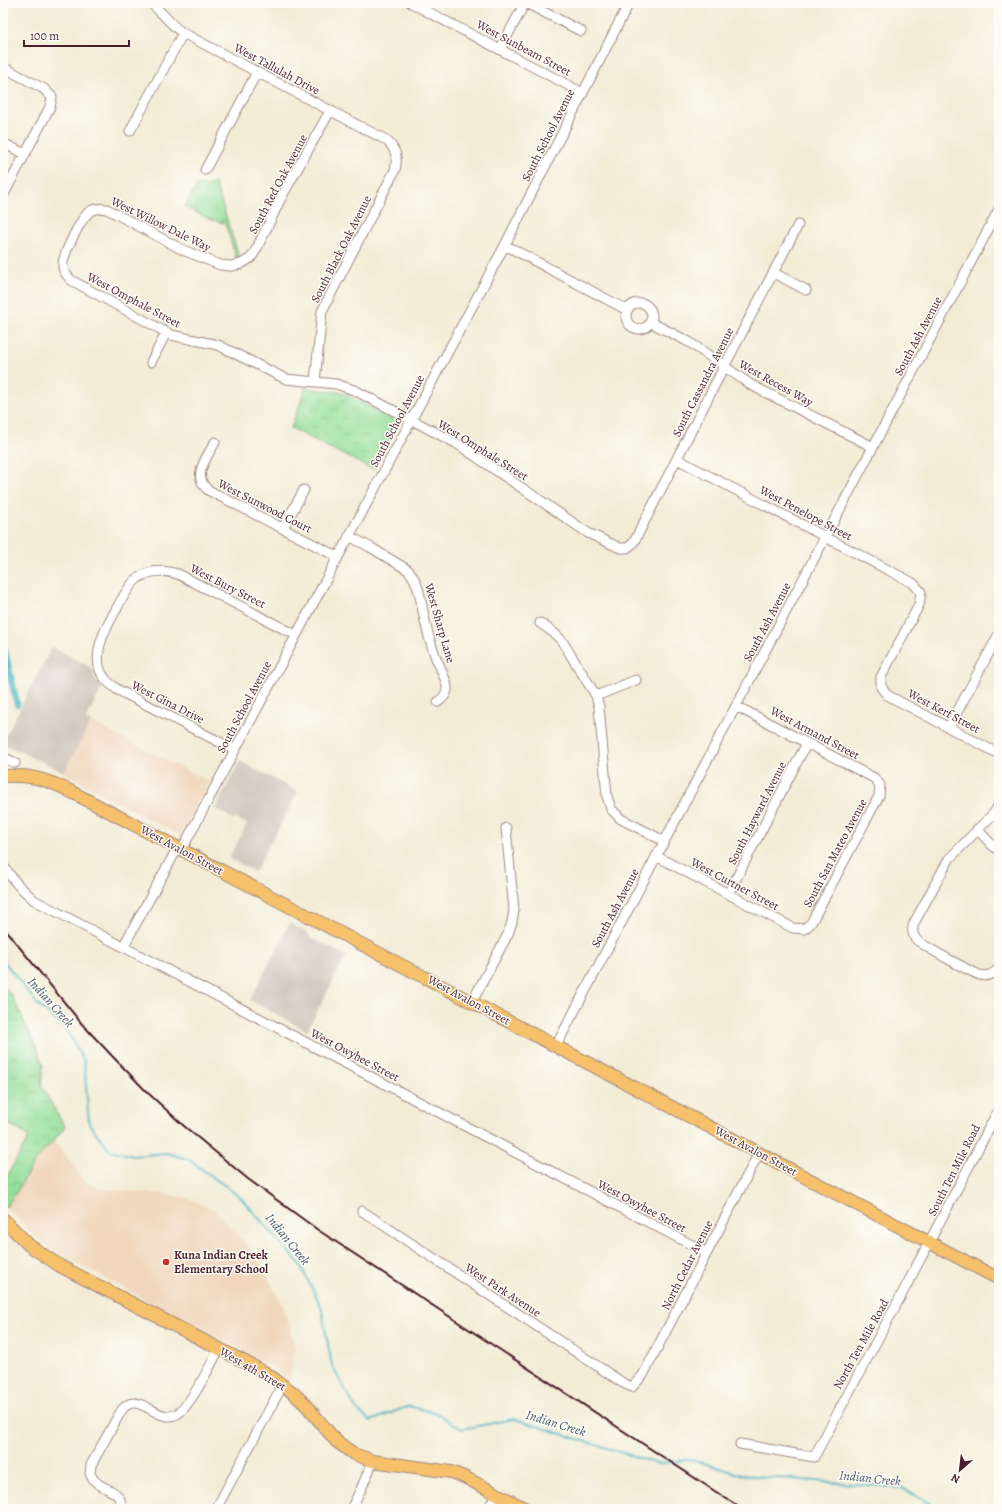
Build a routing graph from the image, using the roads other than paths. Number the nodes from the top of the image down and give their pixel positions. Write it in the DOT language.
graph roads {
  1 [pos="150,3"];
  2 [pos="411,3"];
  3 [pos="526,3"];
  4 [pos="629,3"];
  5 [pos="581,31"];
  6 [pos="183,33"];
  7 [pos="500,49"];
  8 [pos="3,68"];
  9 [pos="257,72"];
  10 [pos="583,93"];
  11 [pos="330,111"];
  12 [pos="130,131"];
  13 [pos="3,143"];
  14 [pos="396,153"];
  15 [pos="25,154"];
  16 [pos="205,170"];
  17 [pos="3,196"];
  18 [pos="999,210"];
  19 [pos="798,225"];
  20 [pos="505,245"];
  21 [pos="241,264"];
  22 [pos="63,269"];
  23 [pos="774,273"];
  24 [pos="806,290"];
  25 [pos="627,310"];
  26 [pos="650,322"];
  27 [pos="166,333"];
  28 [pos="151,362"];
  29 [pos="724,367"];
  30 [pos="315,382"];
  31 [pos="411,420"];
  32 [pos="215,442"];
  33 [pos="873,447"];
  34 [pos="677,459"];
  35 [pos="304,490"];
  36 [pos="283,528"];
  37 [pos="349,536"];
  38 [pos="825,537"];
  39 [pos="627,548"];
  40 [pos="338,557"];
  41 [pos="540,623"];
  42 [pos="999,634"];
  43 [pos="296,635"];
  44 [pos="99,666"];
  45 [pos="636,680"];
  46 [pos="881,687"];
  47 [pos="596,696"];
  48 [pos="438,702"];
  49 [pos="736,706"];
  50 [pos="949,727"];
  51 [pos="807,743"];
  52 [pos="235,750"];
  53 [pos="999,754"];
  54 [pos="3,756"];
  55 [pos="15,763"];
  56 [pos="3,776"];
  57 [pos="880,785"];
  58 [pos="999,805"];
  59 [pos="506,828"];
  60 [pos="977,829"];
  61 [pos="664,842"];
  62 [pos="180,848"];
  63 [pos="999,850"];
  64 [pos="656,856"];
  65 [pos="3,866"];
  66 [pos="728,894"];
  67 [pos="804,928"];
  68 [pos="124,947"];
  69 [pos="999,968"];
  70 [pos="472,1002"];
  71 [pos="556,1046"];
  72 [pos="999,1109"];
  73 [pos="759,1153"];
  74 [pos="362,1211"];
  75 [pos="3,1219"];
  76 [pos="930,1242"];
  77 [pos="707,1253"];
  78 [pos="999,1279"];
  79 [pos="219,1349"];
  80 [pos="282,1384"];
  81 [pos="632,1387"];
  82 [pos="740,1444"];
  83 [pos="373,1461"];
  84 [pos="496,1494"];
  85 [pos="121,1505"];
  86 [pos="216,1509"];
  87 [pos="351,1509"];
  88 [pos="488,1509"];
  89 [pos="526,1509"];
  1 -- 6 [label="street, West Tallulah Drive"];
  2 -- 7 [label="street, West Sunbeam Street"];
  3 -- 5 [label="street"];
  3 -- 7 [label="street"];
  4 -- 10 [label="street, South School Avenue"];
  6 -- 9 [label="street, West Tallulah Drive"];
  6 -- 12 [label="street"];
  7 -- 10 [label="street, West Sunbeam Street"];
  8 -- 15 [label="street"];
  9 -- 11 [label="street, West Tallulah Drive"];
  9 -- 16 [label="street"];
  10 -- 20 [label="street, South School Avenue"];
  11 -- 14 [label="street, West Tallulah Drive"];
  11 -- 21 [label="street, South Red Oak Avenue"];
  13 -- 15 [label="street"];
  14 -- 30 [label="street, South Black Oak Avenue"];
  15 -- 17 [label="street"];
  18 -- 33 [label="street, South Ash Avenue"];
  19 -- 23 [label="street, South Cassandra Avenue"];
  20 -- 25 [label="street"];
  20 -- 31 [label="street, South School Avenue"];
  21 -- 22 [label="street, West Willow Dale Way"];
  22 -- 27 [label="street, West Omphale Street"];
  23 -- 24 [label="street"];
  23 -- 29 [label="street, South Cassandra Avenue"];
  25 -- 26 [label="street"];
  25 -- 26 [label="street"];
  26 -- 29 [label="street, West Recess Way"];
  27 -- 28 [label="street"];
  27 -- 30 [label="street, West Omphale Street"];
  29 -- 33 [label="street, West Recess Way"];
  29 -- 34 [label="street, South Cassandra Avenue"];
  30 -- 31 [label="street, West Omphale Street"];
  31 -- 37 [label="street, South School Avenue"];
  31 -- 39 [label="street, West Omphale Street"];
  32 -- 36 [label="street, West Sunwood Court"];
  33 -- 38 [label="street, South Ash Avenue"];
  34 -- 38 [label="street, West Penelope Street"];
  34 -- 39 [label="street, South Cassandra Avenue"];
  35 -- 36 [label="street"];
  36 -- 40 [label="street, West Sunwood Court"];
  37 -- 40 [label="street, South School Avenue"];
  37 -- 48 [label="street, West Sharp Lane"];
  38 -- 46 [label="street, West Penelope Street"];
  38 -- 49 [label="street, South Ash Avenue"];
  40 -- 43 [label="street, South School Avenue"];
  41 -- 47 [label="street"];
  42 -- 50 [label="street"];
  43 -- 44 [label="street, West Bury Street"];
  43 -- 52 [label="street, South School Avenue"];
  44 -- 52 [label="street, West Gina Drive"];
  45 -- 47 [label="street"];
  46 -- 50 [label="street, West Kerf Street"];
  47 -- 61 [label="street"];
  49 -- 51 [label="street, West Armand Street"];
  49 -- 61 [label="street, South Ash Avenue"];
  50 -- 53 [label="street, West Kerf Street"];
  51 -- 57 [label="street, West Armand Street"];
  51 -- 66 [label="street, South Hayward Avenue"];
  52 -- 62 [label="street, South School Avenue"];
  54 -- 55 [label="street"];
  56 -- 62 [label="main road, West Avalon Street"];
  57 -- 67 [label="street, South San Mateo Avenue"];
  58 -- 60 [label="street"];
  59 -- 70 [label="street"];
  60 -- 63 [label="street"];
  60 -- 69 [label="street"];
  61 -- 64 [label="street, South Ash Avenue"];
  62 -- 68 [label="street, South School Avenue"];
  62 -- 70 [label="main road, West Avalon Street"];
  64 -- 66 [label="street, West Curtner Street"];
  64 -- 71 [label="street, South Ash Avenue"];
  65 -- 68 [label="street, West Owyhee Street"];
  66 -- 67 [label="street, West Curtner Street"];
  68 -- 77 [label="street, West Owyhee Street"];
  70 -- 71 [label="main road, West Avalon Street"];
  71 -- 73 [label="main road, West Avalon Street"];
  72 -- 76 [label="street, South Ten Mile Road"];
  73 -- 76 [label="main road, West Avalon Street"];
  73 -- 77 [label="street, North Cedar Avenue"];
  74 -- 81 [label="street, West Park Avenue"];
  75 -- 79 [label="main road, West 4th Street"];
  76 -- 78 [label="main road, West Avalon Street"];
  76 -- 82 [label="street, North Ten Mile Road"];
  77 -- 81 [label="street, North Cedar Avenue"];
  79 -- 80 [label="main road, West 4th Street"];
  79 -- 85 [label="street"];
  80 -- 83 [label="main road, West 4th Street"];
  80 -- 86 [label="street"];
  83 -- 84 [label="main road, West 4th Street"];
  83 -- 87 [label="street"];
  84 -- 88 [label="street"];
  84 -- 89 [label="main road, West 4th Street"];
}
